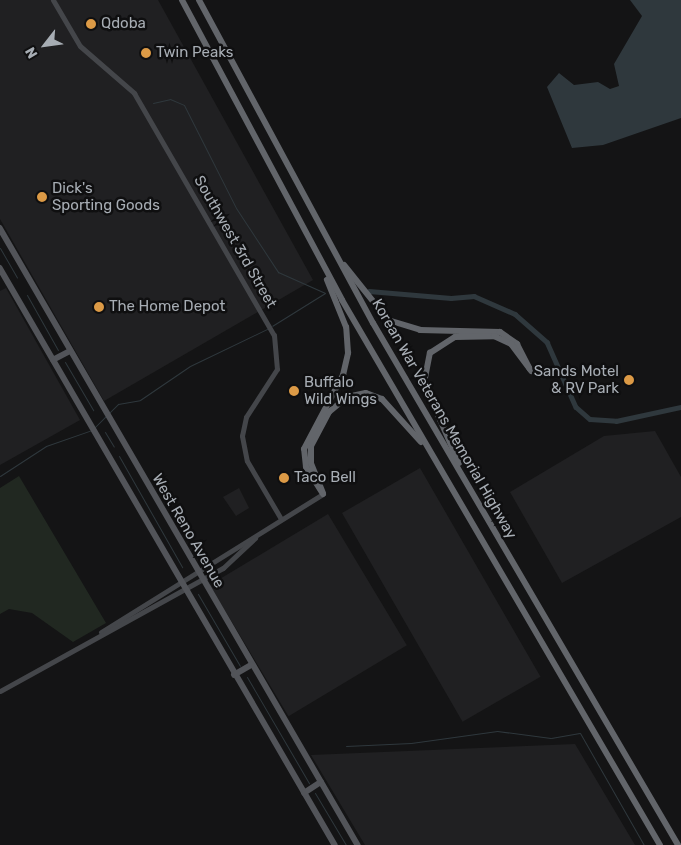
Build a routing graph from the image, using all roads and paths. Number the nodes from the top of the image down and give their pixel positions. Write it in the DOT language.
graph roads {
  1 [pos="53,0"];
  2 [pos="182,0"];
  3 [pos="199,0"];
  4 [pos="0,228"];
  5 [pos="328,243"];
  6 [pos="321,262"];
  7 [pos="0,268"];
  8 [pos="70,351"];
  9 [pos="53,360"];
  10 [pos="433,456"];
  11 [pos="471,492"];
  12 [pos="324,494"];
  13 [pos="281,520"];
  14 [pos="255,538"];
  15 [pos="195,571"];
  16 [pos="201,580"];
  17 [pos="178,581"];
  18 [pos="184,590"];
  19 [pos="89,641"];
  20 [pos="252,665"];
  21 [pos="234,675"];
  22 [pos="0,691"];
  23 [pos="321,782"];
  24 [pos="304,793"];
  25 [pos="335,845"];
  26 [pos="358,845"];
  27 [pos="660,845"];
  28 [pos="678,845"];
  1 -- 13 [label="main road, Southwest 3rd Street"];
  2 -- 6 [label="highway, Korean War Veterans Memorial Highway"];
  3 -- 5 [label="highway, Korean War Veterans Memorial Highway"];
  4 -- 8 [label="main road, West Reno Avenue"];
  5 -- 11 [label="highway, Korean War Veterans Memorial Highway"];
  5 -- 11 [label="highway"];
  6 -- 10 [label="highway, Korean War Veterans Memorial Highway"];
  6 -- 12 [label="highway"];
  7 -- 9 [label="main road"];
  8 -- 9 [label="main road"];
  8 -- 15 [label="main road, West Reno Avenue"];
  9 -- 17 [label="main road"];
  10 -- 12 [label="highway"];
  10 -- 27 [label="highway, Korean War Veterans Memorial Highway"];
  11 -- 28 [label="highway, Korean War Veterans Memorial Highway"];
  12 -- 13 [label="main road"];
  13 -- 14 [label="main road"];
  14 -- 15 [label="main road"];
  14 -- 16 [label="main road"];
  15 -- 16 [label="main road, West Reno Avenue"];
  15 -- 17 [label="main road"];
  16 -- 18 [label="main road"];
  16 -- 20 [label="main road, West Reno Avenue"];
  17 -- 18 [label="main road"];
  17 -- 19 [label="main road"];
  18 -- 19 [label="main road"];
  18 -- 21 [label="main road"];
  19 -- 22 [label="main road"];
  20 -- 21 [label="main road"];
  20 -- 23 [label="main road, West Reno Avenue"];
  21 -- 24 [label="main road"];
  23 -- 24 [label="main road"];
  23 -- 26 [label="main road, West Reno Avenue"];
  24 -- 25 [label="main road"];
}
